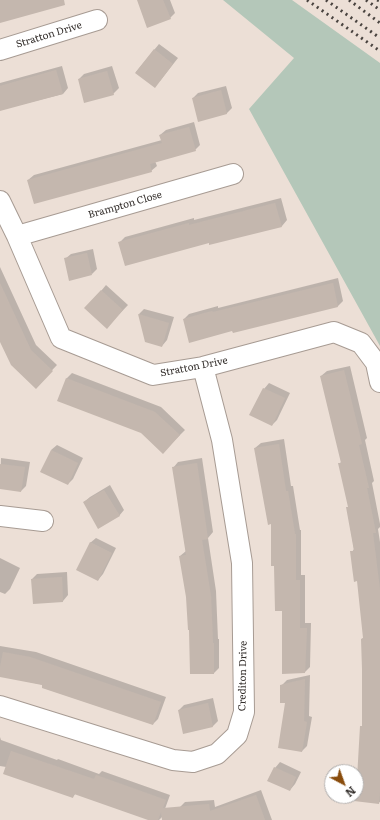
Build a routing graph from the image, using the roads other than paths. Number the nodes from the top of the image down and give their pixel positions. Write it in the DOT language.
graph roads {
  1 [pos="97,20"];
  2 [pos="0,50"];
  3 [pos="233,174"];
  4 [pos="0,201"];
  5 [pos="17,236"];
  6 [pos="203,367"];
  7 [pos="380,382"];
  8 [pos="0,516"];
  9 [pos="43,521"];
  10 [pos="0,706"];
  1 -- 2 [label="street, Stratton Drive"];
  3 -- 5 [label="street, Brampton Close"];
  4 -- 5 [label="street, Stratton Drive"];
  5 -- 6 [label="street, Stratton Drive"];
  6 -- 7 [label="street, Stratton Drive"];
  6 -- 10 [label="street, Crediton Drive"];
  8 -- 9 [label="street"];
}
